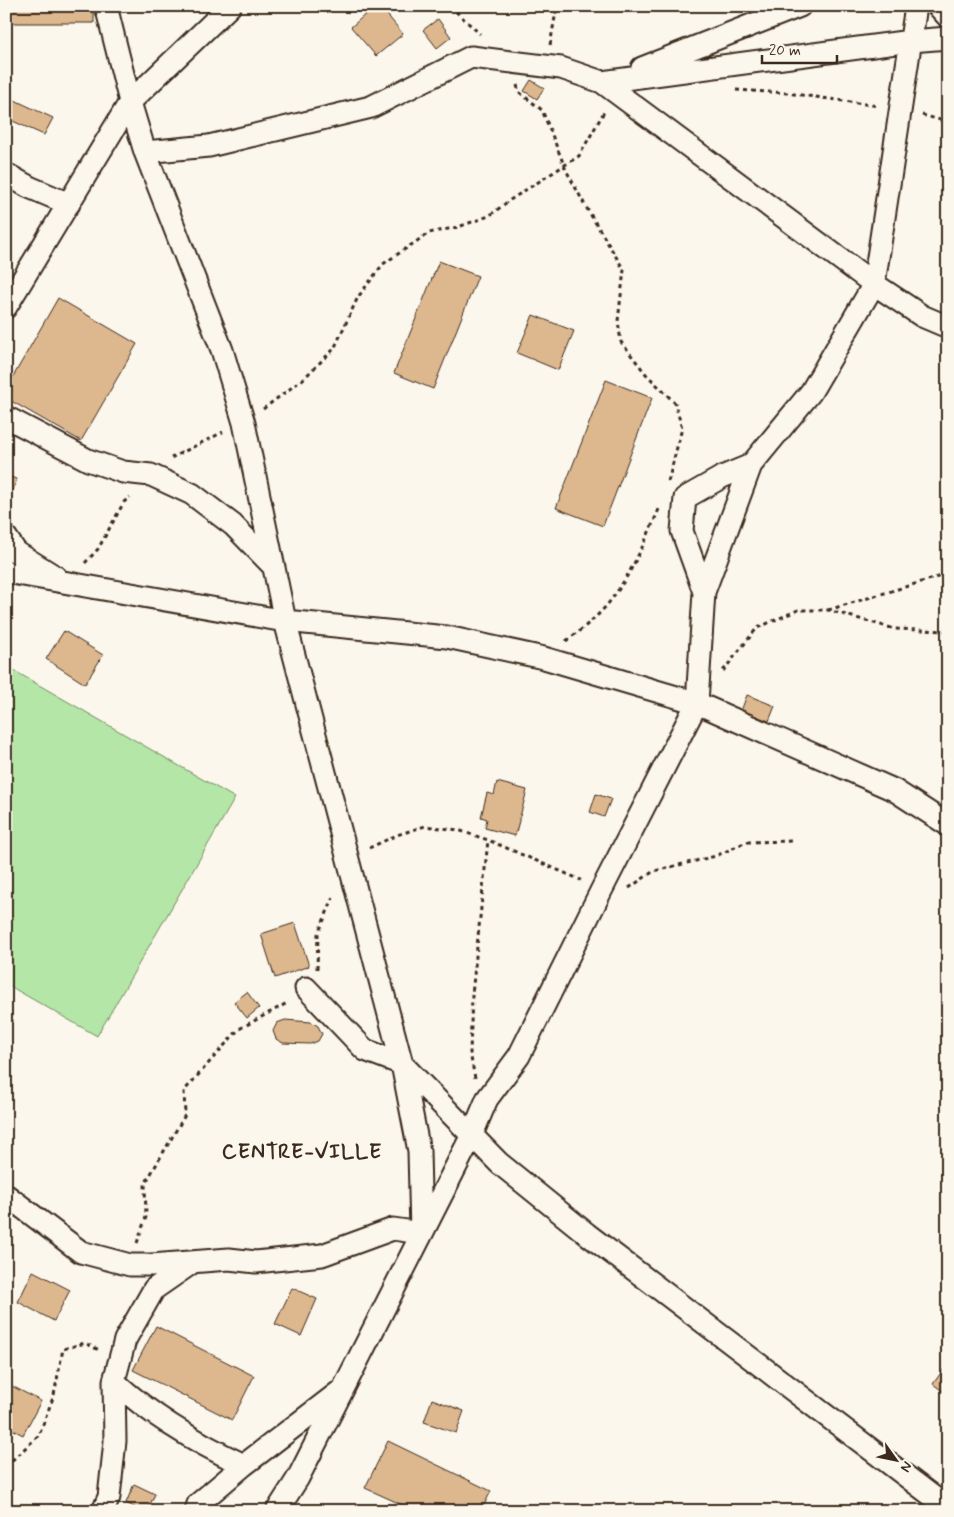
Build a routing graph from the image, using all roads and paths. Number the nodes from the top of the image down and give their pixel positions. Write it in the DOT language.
graph roads {
  1 [pos="106,6"];
  2 [pos="230,6"];
  3 [pos="557,6"];
  4 [pos="800,6"];
  5 [pos="916,6"];
  6 [pos="938,6"];
  7 [pos="948,17"];
  8 [pos="948,38"];
  9 [pos="911,41"];
  10 [pos="508,62"];
  11 [pos="546,66"];
  12 [pos="609,85"];
  13 [pos="728,89"];
  14 [pos="130,102"];
  15 [pos="900,110"];
  16 [pos="948,122"];
  17 [pos="145,152"];
  18 [pos="564,165"];
  19 [pos="6,174"];
  20 [pos="69,204"];
  21 [pos="874,284"];
  22 [pos="6,308"];
  23 [pos="948,327"];
  24 [pos="6,417"];
  25 [pos="244,423"];
  26 [pos="751,465"];
  27 [pos="151,476"];
  28 [pos="666,489"];
  29 [pos="661,506"];
  30 [pos="6,537"];
  31 [pos="274,567"];
  32 [pos="6,572"];
  33 [pos="948,574"];
  34 [pos="65,582"];
  35 [pos="704,592"];
  36 [pos="828,610"];
  37 [pos="286,621"];
  38 [pos="948,631"];
  39 [pos="544,658"];
  40 [pos="721,673"];
  41 [pos="697,703"];
  42 [pos="948,825"];
  43 [pos="488,840"];
  44 [pos="306,988"];
  45 [pos="402,1064"];
  46 [pos="481,1112"];
  47 [pos="471,1136"];
  48 [pos="6,1195"];
  49 [pos="422,1233"];
  50 [pos="193,1262"];
  51 [pos="120,1360"];
  52 [pos="114,1381"];
  53 [pos="344,1388"];
  54 [pos="244,1465"];
  55 [pos="6,1466"];
  56 [pos="948,1508"];
  57 [pos="103,1511"];
  58 [pos="196,1511"];
  59 [pos="277,1511"];
  1 -- 14 [label="street"];
  2 -- 14 [label="street"];
  3 -- 11 [label="path"];
  4 -- 12 [label="street"];
  5 -- 9 [label="street"];
  6 -- 7 [label="street"];
  8 -- 9 [label="street"];
  9 -- 12 [label="street"];
  9 -- 15 [label="street"];
  10 -- 11 [label="street"];
  10 -- 17 [label="street"];
  10 -- 18 [label="path"];
  11 -- 12 [label="street"];
  12 -- 18 [label="path"];
  12 -- 21 [label="street"];
  13 -- 15 [label="path"];
  14 -- 17 [label="street"];
  14 -- 20 [label="street"];
  15 -- 16 [label="path"];
  15 -- 21 [label="street"];
  17 -- 25 [label="street"];
  18 -- 25 [label="path"];
  18 -- 28 [label="path"];
  19 -- 20 [label="street"];
  20 -- 22 [label="street"];
  21 -- 23 [label="street"];
  21 -- 26 [label="street"];
  24 -- 27 [label="street"];
  25 -- 27 [label="path"];
  25 -- 31 [label="street"];
  26 -- 35 [label="street"];
  26 -- 35 [label="street"];
  27 -- 31 [label="street"];
  27 -- 34 [label="path"];
  29 -- 39 [label="path"];
  30 -- 34 [label="street"];
  31 -- 37 [label="street"];
  32 -- 34 [label="street"];
  33 -- 36 [label="path"];
  34 -- 37 [label="street"];
  35 -- 41 [label="street"];
  36 -- 38 [label="path"];
  36 -- 40 [label="path"];
  37 -- 39 [label="street"];
  37 -- 45 [label="street"];
  39 -- 41 [label="street"];
  41 -- 42 [label="street"];
  41 -- 46 [label="street"];
  43 -- 46 [label="path"];
  44 -- 45 [label="street"];
  45 -- 47 [label="street"];
  45 -- 49 [label="street"];
  46 -- 47 [label="street"];
  47 -- 49 [label="street"];
  47 -- 56 [label="street"];
  48 -- 50 [label="street"];
  49 -- 50 [label="street"];
  49 -- 53 [label="street"];
  50 -- 51 [label="street"];
  51 -- 52 [label="street"];
  51 -- 55 [label="path"];
  52 -- 54 [label="street"];
  52 -- 57 [label="street"];
  53 -- 54 [label="street"];
  53 -- 59 [label="street"];
  54 -- 58 [label="street"];
}
